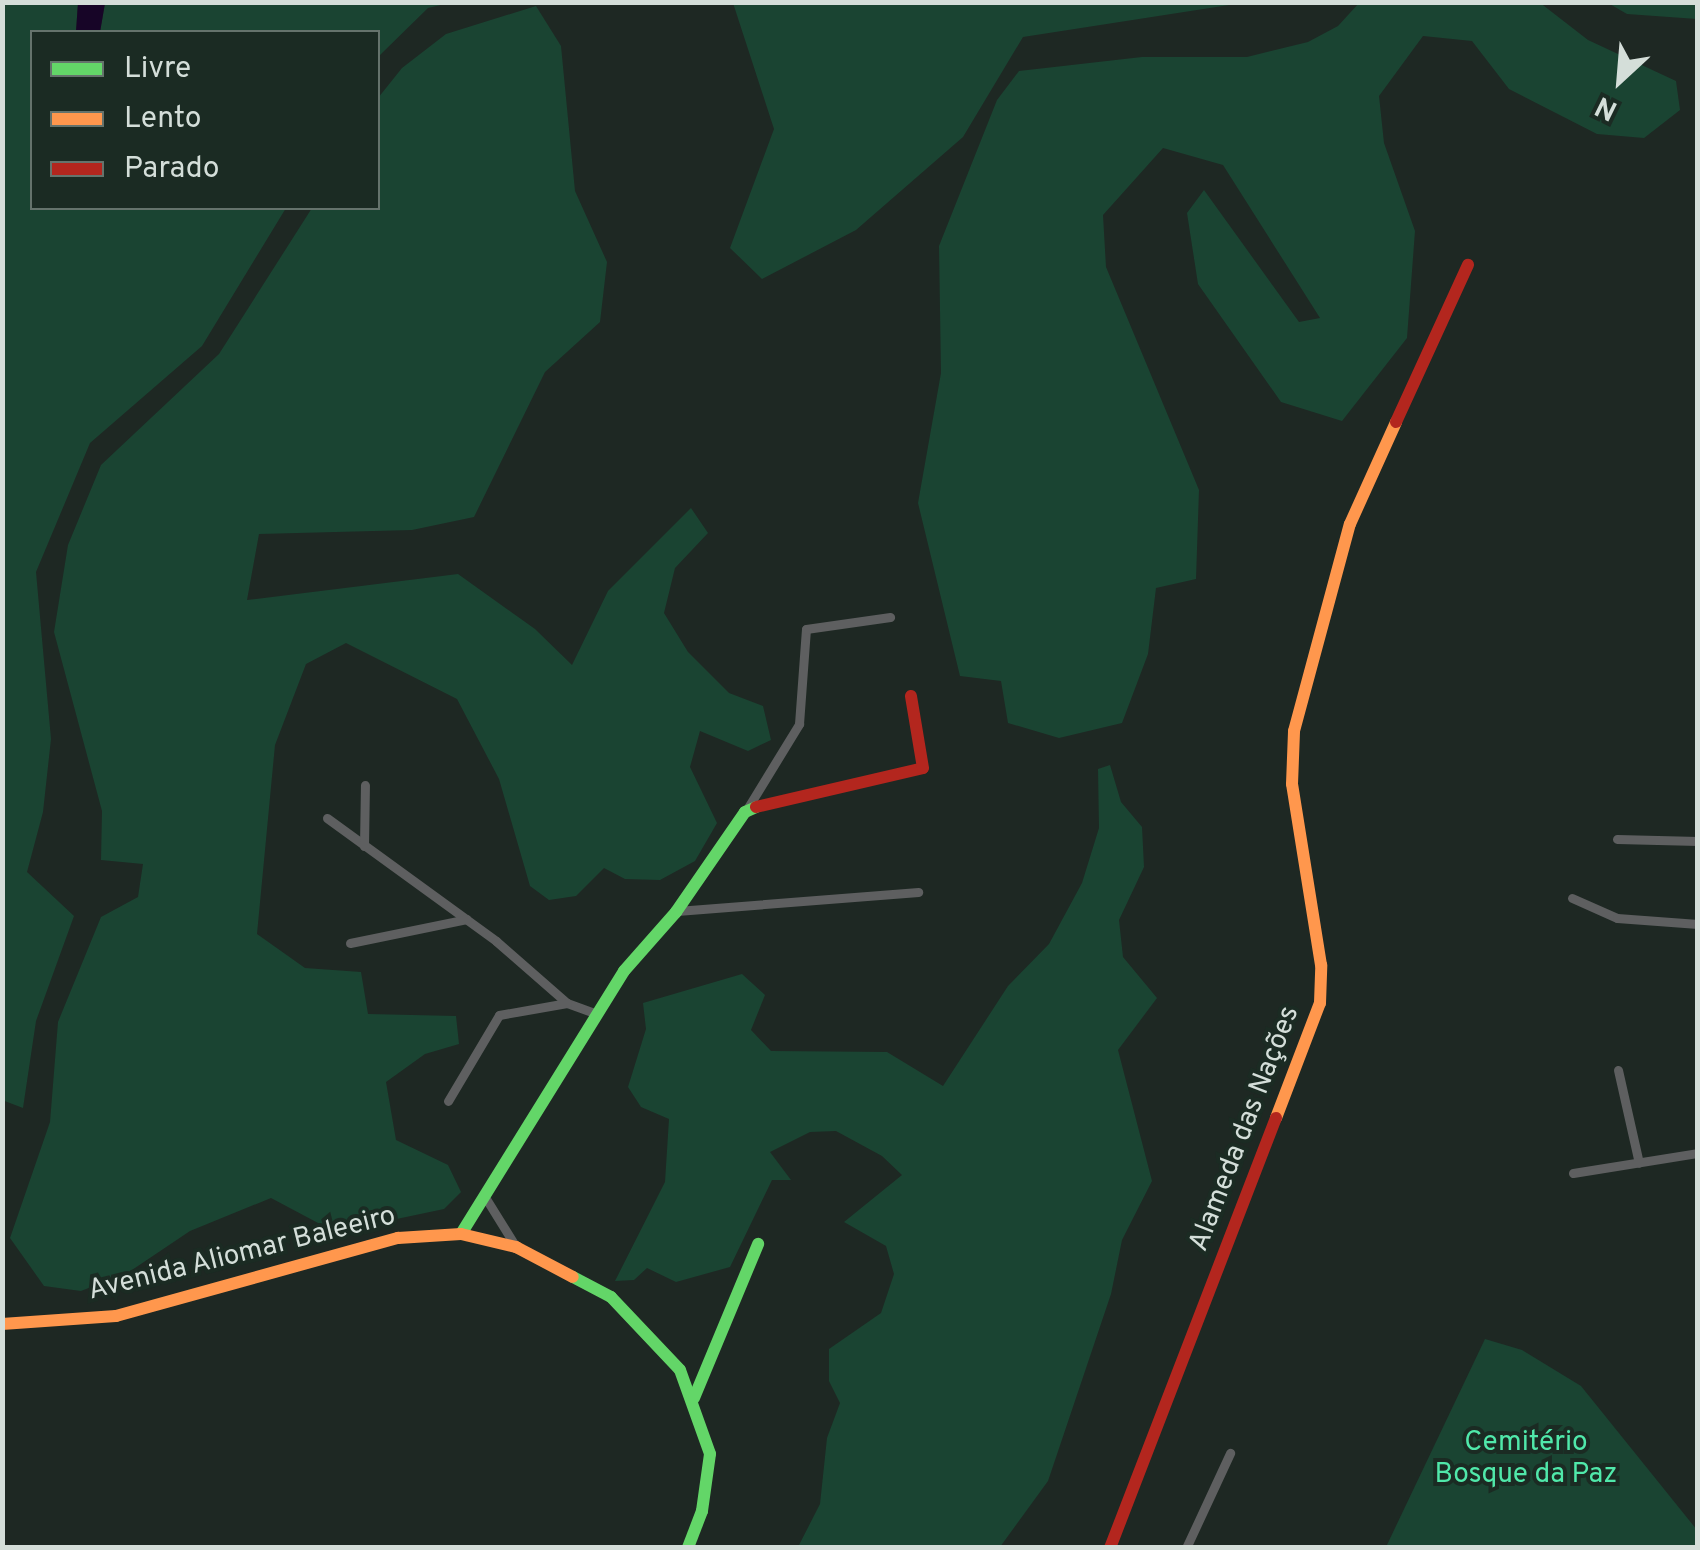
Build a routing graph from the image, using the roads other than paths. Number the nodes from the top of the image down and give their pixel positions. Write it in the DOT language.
graph roads {
  1 [pos="1468,265"];
  2 [pos="890,617"];
  3 [pos="911,696"];
  4 [pos="364,785"];
  5 [pos="745,812"];
  6 [pos="327,818"];
  7 [pos="1618,839"];
  8 [pos="1698,841"];
  9 [pos="364,846"];
  10 [pos="918,892"];
  11 [pos="1572,898"];
  12 [pos="676,912"];
  13 [pos="467,919"];
  14 [pos="1698,924"];
  15 [pos="350,943"];
  16 [pos="567,1003"];
  17 [pos="596,1014"];
  18 [pos="1618,1070"];
  19 [pos="448,1102"];
  20 [pos="1698,1153"];
  21 [pos="1639,1163"];
  22 [pos="1573,1174"];
  23 [pos="485,1197"];
  24 [pos="461,1234"];
  25 [pos="758,1244"];
  26 [pos="516,1247"];
  27 [pos="2,1324"];
  28 [pos="694,1398"];
  29 [pos="1230,1453"];
  30 [pos="688,1548"];
  31 [pos="1110,1548"];
  32 [pos="1186,1548"];
  1 -- 31 [label="street, Alameda das Nações"];
  2 -- 5 [label="street"];
  3 -- 5 [label="street"];
  4 -- 9 [label="street"];
  5 -- 12 [label="street"];
  6 -- 9 [label="street"];
  7 -- 8 [label="street"];
  9 -- 13 [label="street"];
  10 -- 12 [label="street"];
  11 -- 14 [label="street"];
  12 -- 17 [label="street"];
  13 -- 15 [label="street"];
  13 -- 16 [label="street"];
  16 -- 17 [label="street"];
  16 -- 19 [label="street"];
  17 -- 23 [label="street"];
  18 -- 21 [label="street"];
  20 -- 21 [label="street"];
  21 -- 22 [label="street"];
  23 -- 24 [label="street"];
  23 -- 26 [label="street"];
  24 -- 26 [label="street, Avenida Aliomar Baleeiro"];
  24 -- 27 [label="street, Avenida Aliomar Baleeiro"];
  25 -- 28 [label="street"];
  26 -- 28 [label="street, Avenida Aliomar Baleeiro"];
  28 -- 30 [label="street, Avenida Aliomar Baleeiro"];
  29 -- 32 [label="street"];
}
